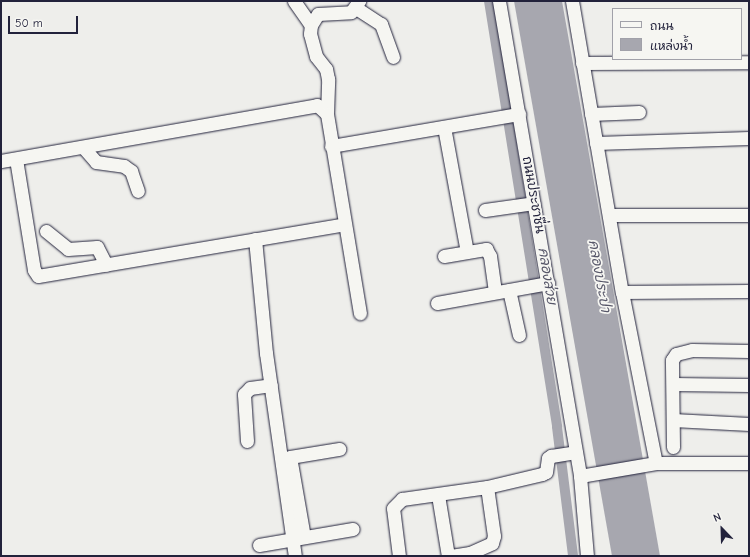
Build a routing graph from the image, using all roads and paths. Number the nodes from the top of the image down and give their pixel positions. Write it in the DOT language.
graph roads {
  1 [pos="294,1"];
  2 [pos="499,1"];
  3 [pos="572,1"];
  4 [pos="358,4"];
  5 [pos="311,24"];
  6 [pos="393,57"];
  7 [pos="749,62"];
  8 [pos="582,63"];
  9 [pos="639,112"];
  10 [pos="327,114"];
  11 [pos="591,114"];
  12 [pos="512,115"];
  13 [pos="444,127"];
  14 [pos="749,138"];
  15 [pos="596,143"];
  16 [pos="331,146"];
  17 [pos="83,147"];
  18 [pos="16,159"];
  19 [pos="1,161"];
  20 [pos="138,191"];
  21 [pos="527,204"];
  22 [pos="486,210"];
  23 [pos="749,214"];
  24 [pos="609,215"];
  25 [pos="344,224"];
  26 [pos="46,231"];
  27 [pos="255,239"];
  28 [pos="467,252"];
  29 [pos="444,256"];
  30 [pos="106,265"];
  31 [pos="540,285"];
  32 [pos="509,290"];
  33 [pos="749,291"];
  34 [pos="495,292"];
  35 [pos="622,292"];
  36 [pos="437,303"];
  37 [pos="360,313"];
  38 [pos="520,336"];
  39 [pos="749,351"];
  40 [pos="673,384"];
  41 [pos="271,385"];
  42 [pos="749,385"];
  43 [pos="673,420"];
  44 [pos="749,424"];
  45 [pos="247,441"];
  46 [pos="673,447"];
  47 [pos="339,449"];
  48 [pos="566,453"];
  49 [pos="651,463"];
  50 [pos="749,463"];
  51 [pos="580,476"];
  52 [pos="487,487"];
  53 [pos="438,495"];
  54 [pos="353,529"];
  55 [pos="298,538"];
  56 [pos="259,545"];
  57 [pos="295,556"];
  58 [pos="399,556"];
  59 [pos="448,556"];
  60 [pos="451,556"];
  61 [pos="587,556"];
  1 -- 5 [label="street"];
  2 -- 12 [label="street, ถนนประชาชื่น"];
  3 -- 8 [label="street"];
  4 -- 5 [label="street"];
  4 -- 6 [label="street"];
  5 -- 10 [label="street"];
  7 -- 8 [label="street"];
  8 -- 11 [label="street"];
  9 -- 11 [label="street"];
  10 -- 16 [label="street"];
  10 -- 17 [label="street"];
  11 -- 15 [label="street"];
  12 -- 13 [label="street"];
  12 -- 21 [label="street, ถนนประชาชื่น"];
  13 -- 16 [label="street"];
  13 -- 28 [label="street"];
  14 -- 15 [label="street"];
  15 -- 24 [label="street"];
  16 -- 25 [label="street"];
  17 -- 18 [label="street"];
  17 -- 20 [label="street"];
  18 -- 19 [label="street"];
  18 -- 30 [label="street"];
  21 -- 22 [label="street"];
  21 -- 31 [label="street, ถนนประชาชื่น"];
  23 -- 24 [label="street"];
  24 -- 35 [label="street"];
  25 -- 27 [label="street"];
  25 -- 37 [label="street"];
  26 -- 30 [label="street"];
  27 -- 30 [label="street"];
  27 -- 41 [label="street"];
  28 -- 29 [label="street"];
  28 -- 34 [label="street"];
  31 -- 32 [label="street"];
  31 -- 48 [label="street, ถนนประชาชื่น"];
  32 -- 34 [label="street"];
  32 -- 38 [label="street"];
  33 -- 35 [label="street"];
  34 -- 36 [label="street"];
  35 -- 49 [label="street"];
  39 -- 40 [label="street"];
  40 -- 42 [label="street"];
  40 -- 43 [label="street"];
  41 -- 45 [label="street"];
  41 -- 55 [label="street"];
  43 -- 44 [label="street"];
  43 -- 46 [label="street"];
  47 -- 55 [label="street"];
  48 -- 51 [label="street, ถนนประชาชื่น"];
  48 -- 52 [label="street"];
  49 -- 50 [label="street"];
  49 -- 51 [label="street"];
  51 -- 61 [label="street, ถนนประชาชื่น"];
  52 -- 53 [label="street"];
  52 -- 60 [label="street"];
  53 -- 58 [label="street"];
  53 -- 59 [label="street"];
  54 -- 55 [label="street"];
  55 -- 56 [label="street"];
  55 -- 57 [label="street"];
}
